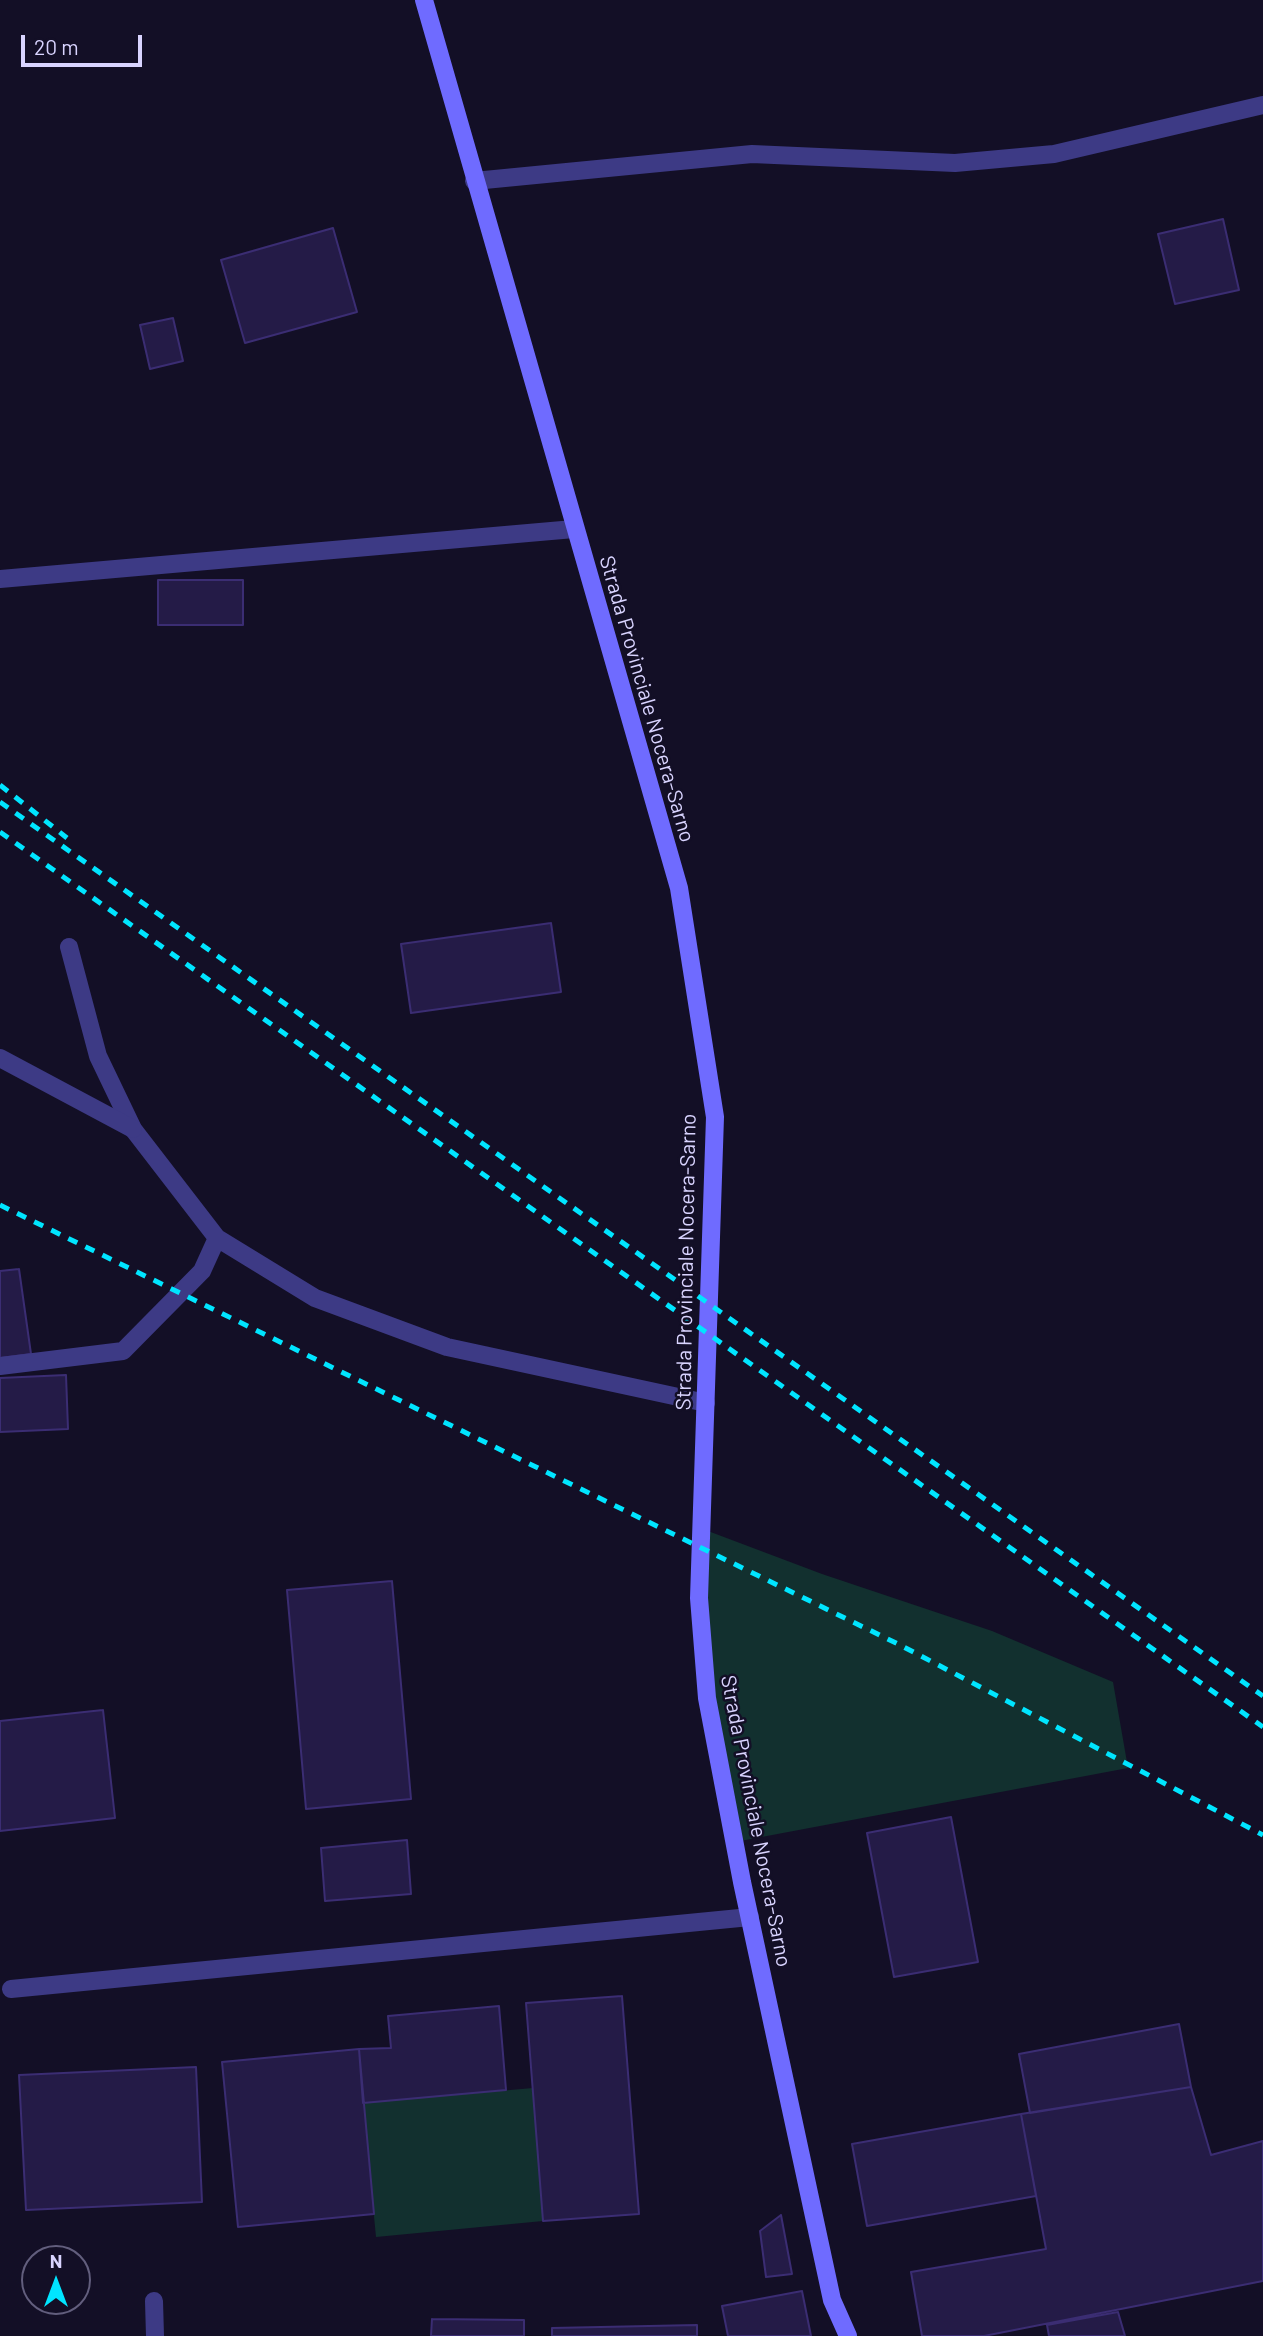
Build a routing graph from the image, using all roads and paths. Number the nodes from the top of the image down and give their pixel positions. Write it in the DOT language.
graph roads {
  1 [pos="424,0"];
  2 [pos="1263,105"];
  3 [pos="474,181"];
  4 [pos="574,529"];
  5 [pos="0,579"];
  6 [pos="69,947"];
  7 [pos="0,1058"];
  8 [pos="133,1129"];
  9 [pos="217,1238"];
  10 [pos="0,1366"];
  11 [pos="706,1404"];
  12 [pos="750,1917"];
  13 [pos="11,1989"];
  14 [pos="154,2301"];
  15 [pos="155,2336"];
  16 [pos="848,2336"];
  1 -- 3 [label="main road, Strada Provinciale Nocera-Sarno"];
  2 -- 3 [label="street"];
  3 -- 4 [label="main road, Strada Provinciale Nocera-Sarno"];
  4 -- 5 [label="street"];
  4 -- 11 [label="main road, Strada Provinciale Nocera-Sarno"];
  6 -- 8 [label="street"];
  7 -- 8 [label="street"];
  8 -- 9 [label="street"];
  9 -- 10 [label="street"];
  9 -- 11 [label="street"];
  11 -- 12 [label="main road, Strada Provinciale Nocera-Sarno"];
  12 -- 13 [label="street"];
  12 -- 16 [label="main road, Strada Provinciale Nocera-Sarno"];
  14 -- 15 [label="street"];
}
